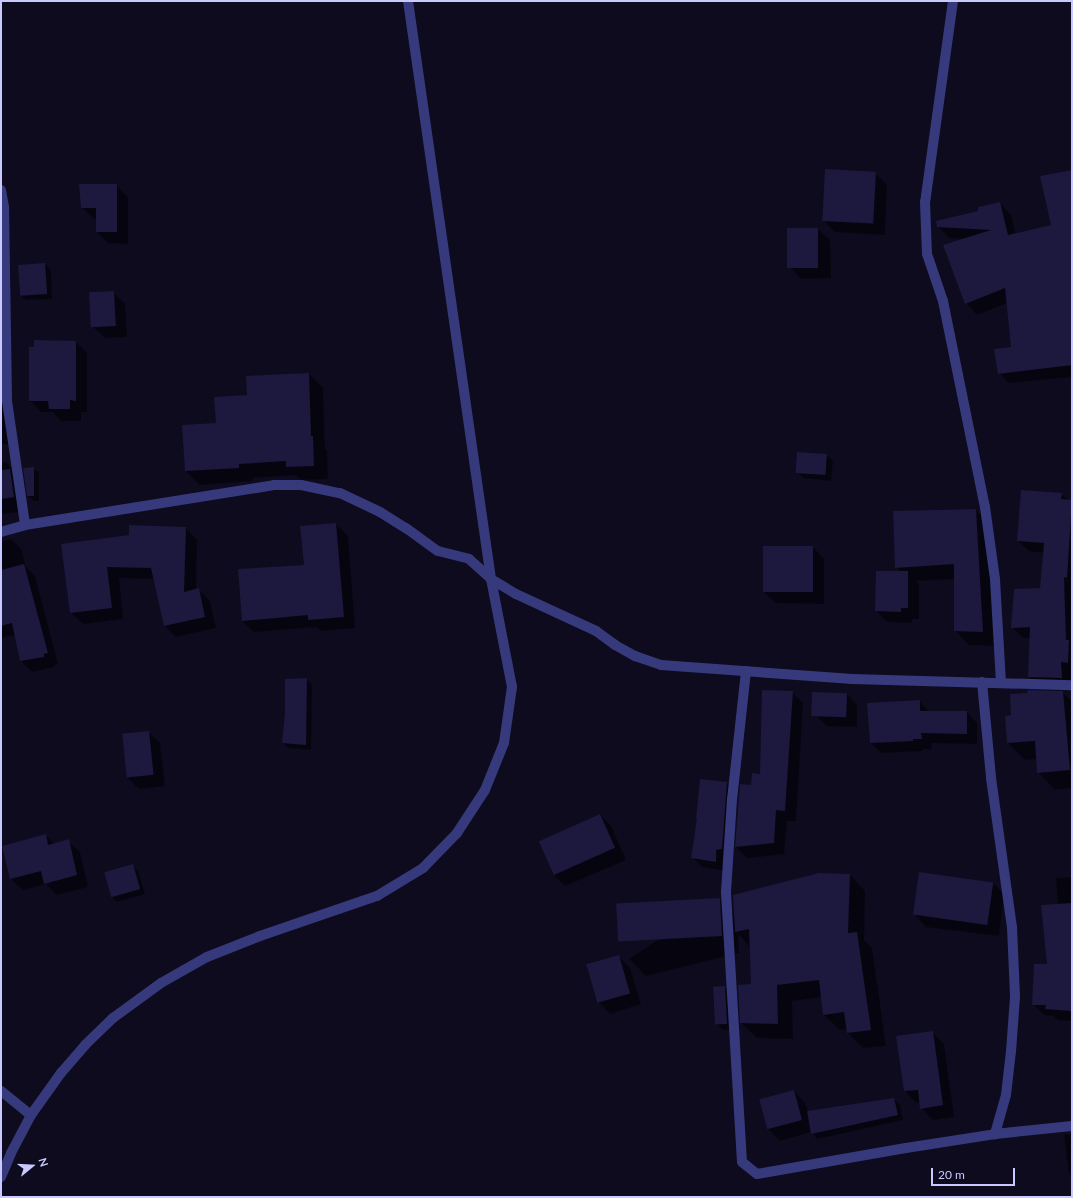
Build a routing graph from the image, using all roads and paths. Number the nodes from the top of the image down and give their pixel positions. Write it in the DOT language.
graph roads {
  1 [pos="408,1"];
  2 [pos="952,1"];
  3 [pos="1,190"];
  4 [pos="25,525"];
  5 [pos="1,532"];
  6 [pos="491,579"];
  7 [pos="746,672"];
  8 [pos="982,682"];
  9 [pos="1001,684"];
  10 [pos="1072,685"];
  11 [pos="1,1091"];
  12 [pos="31,1115"];
  13 [pos="1072,1126"];
  14 [pos="995,1134"];
  15 [pos="1,1177"];
  1 -- 6 [label="street"];
  2 -- 9 [label="street"];
  3 -- 4 [label="street"];
  4 -- 5 [label="street"];
  4 -- 6 [label="street"];
  6 -- 7 [label="street"];
  6 -- 12 [label="street"];
  7 -- 8 [label="street"];
  7 -- 14 [label="street"];
  8 -- 9 [label="street"];
  8 -- 14 [label="street"];
  9 -- 10 [label="street"];
  11 -- 12 [label="street"];
  12 -- 15 [label="street"];
  13 -- 14 [label="street"];
}
